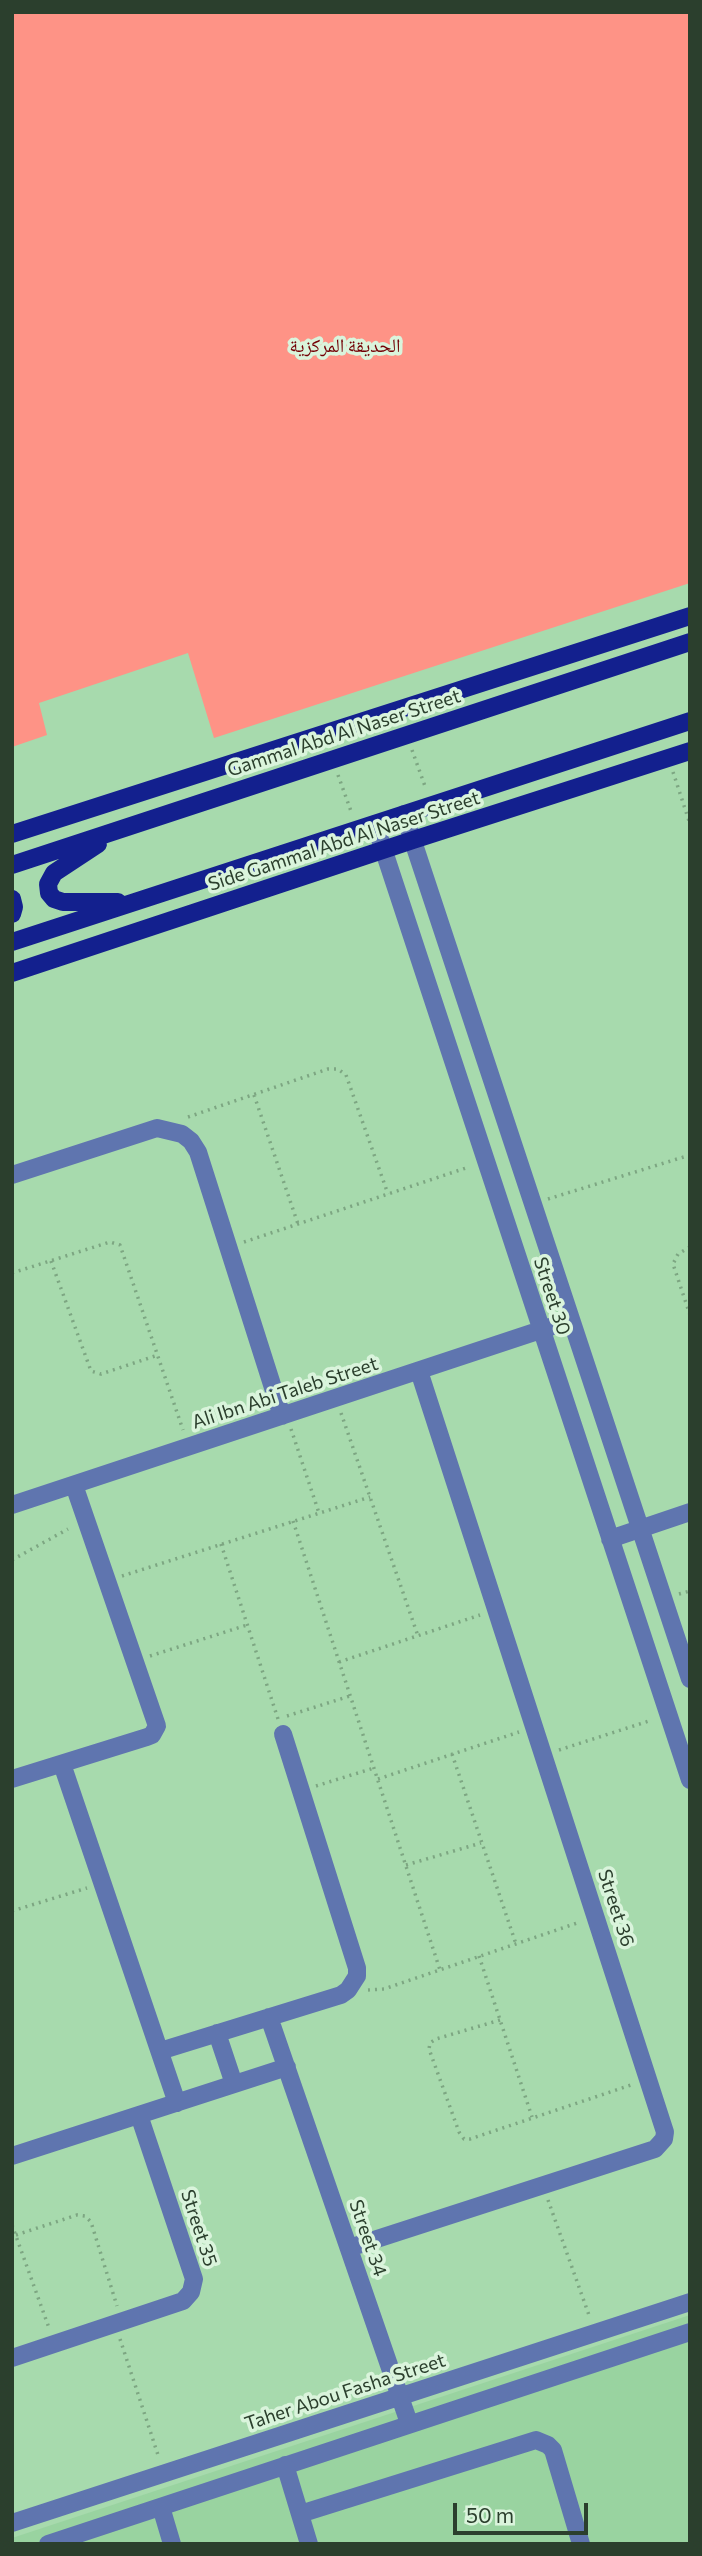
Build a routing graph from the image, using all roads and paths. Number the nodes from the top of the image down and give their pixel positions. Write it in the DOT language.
graph roads {
  1 [pos="690,616"];
  2 [pos="690,642"];
  3 [pos="690,654"];
  4 [pos="639,659"];
  5 [pos="687,721"];
  6 [pos="334,730"];
  7 [pos="406,735"];
  8 [pos="690,751"];
  9 [pos="338,757"];
  10 [pos="668,758"];
  11 [pos="432,805"];
  12 [pos="404,814"];
  13 [pos="375,824"];
  14 [pos="690,824"];
  15 [pos="122,829"];
  16 [pos="357,830"];
  17 [pos="12,834"];
  18 [pos="413,840"];
  19 [pos="383,850"];
  20 [pos="12,865"];
  21 [pos="12,899"];
  22 [pos="135,902"];
  23 [pos="12,914"];
  24 [pos="12,942"];
  25 [pos="12,973"];
  26 [pos="254,1095"];
  27 [pos="157,1128"];
  28 [pos="690,1155"];
  29 [pos="486,1162"];
  30 [pos="12,1175"];
  31 [pos="388,1194"];
  32 [pos="533,1203"];
  33 [pos="298,1224"];
  34 [pos="229,1247"];
  35 [pos="690,1248"];
  36 [pos="51,1261"];
  37 [pos="12,1273"];
  38 [pos="690,1315"];
  39 [pos="571,1321"];
  40 [pos="542,1331"];
  41 [pos="158,1355"];
  42 [pos="419,1371"];
  43 [pos="336,1398"];
  44 [pos="284,1415"];
  45 [pos="188,1447"];
  46 [pos="74,1485"];
  47 [pos="370,1497"];
  48 [pos="12,1505"];
  49 [pos="690,1512"];
  50 [pos="320,1513"];
  51 [pos="293,1521"];
  52 [pos="68,1529"];
  53 [pos="640,1529"];
  54 [pos="610,1539"];
  55 [pos="221,1544"];
  56 [pos="12,1560"];
  57 [pos="107,1581"];
  58 [pos="497,1609"];
  59 [pos="247,1625"];
  60 [pos="418,1636"];
  61 [pos="134,1661"];
  62 [pos="340,1662"];
  63 [pos="690,1679"];
  64 [pos="350,1696"];
  65 [pos="668,1714"];
  66 [pos="280,1726"];
  67 [pos="535,1727"];
  68 [pos="452,1754"];
  69 [pos="544,1756"];
  70 [pos="62,1764"];
  71 [pos="374,1768"];
  72 [pos="12,1779"];
  73 [pos="378,1779"];
  74 [pos="690,1780"];
  75 [pos="301,1791"];
  76 [pos="482,1843"];
  77 [pos="406,1865"];
  78 [pos="103,1883"];
  79 [pos="13,1910"];
  80 [pos="596,1916"];
  81 [pos="516,1944"];
  82 [pos="479,1956"];
  83 [pos="440,1970"];
  84 [pos="354,1984"];
  85 [pos="269,2017"];
  86 [pos="500,2020"];
  87 [pos="217,2033"];
  88 [pos="160,2051"];
  89 [pos="287,2067"];
  90 [pos="649,2079"];
  91 [pos="234,2084"];
  92 [pos="177,2103"];
  93 [pos="139,2115"];
  94 [pos="532,2118"];
  95 [pos="12,2156"];
  96 [pos="543,2185"];
  97 [pos="12,2225"];
  98 [pos="16,2235"];
  99 [pos="349,2248"];
  100 [pos="690,2302"];
  101 [pos="118,2322"];
  102 [pos="690,2332"];
  103 [pos="596,2333"];
  104 [pos="55,2344"];
  105 [pos="12,2358"];
  106 [pos="399,2397"];
  107 [pos="409,2423"];
  108 [pos="285,2465"];
  109 [pos="164,2473"];
  110 [pos="161,2507"];
  111 [pos="300,2514"];
  112 [pos="12,2523"];
  113 [pos="48,2544"];
  114 [pos="173,2544"];
  115 [pos="309,2544"];
  116 [pos="581,2544"];
  1 -- 6 [label="main road"];
  2 -- 4 [label="main road, Gammal Abd Al Naser Street"];
  3 -- 4 [label="main road"];
  4 -- 7 [label="main road, Gammal Abd Al Naser Street"];
  5 -- 11 [label="main road"];
  6 -- 9 [label="main road"];
  6 -- 17 [label="main road"];
  7 -- 9 [label="main road, Gammal Abd Al Naser Street"];
  7 -- 11 [label="path"];
  8 -- 10 [label="main road, Side Gammal Abd Al Naser Street"];
  9 -- 15 [label="main road, Gammal Abd Al Naser Street"];
  9 -- 16 [label="path"];
  10 -- 14 [label="path"];
  10 -- 18 [label="main road, Side Gammal Abd Al Naser Street"];
  11 -- 12 [label="main road"];
  12 -- 13 [label="main road"];
  12 -- 18 [label="street, Street 30"];
  13 -- 16 [label="main road"];
  13 -- 19 [label="street, Street 30"];
  15 -- 20 [label="main road, Gammal Abd Al Naser Street"];
  15 -- 22 [label="main road"];
  16 -- 22 [label="main road"];
  18 -- 19 [label="main road, Side Gammal Abd Al Naser Street"];
  18 -- 32 [label="street, Street 30"];
  19 -- 25 [label="main road, Side Gammal Abd Al Naser Street"];
  19 -- 29 [label="street, Street 30"];
  21 -- 23 [label="main road"];
  22 -- 24 [label="main road"];
  26 -- 27 [label="path"];
  26 -- 31 [label="path"];
  26 -- 33 [label="path"];
  27 -- 30 [label="street"];
  27 -- 34 [label="street"];
  28 -- 32 [label="path"];
  29 -- 31 [label="path"];
  29 -- 40 [label="street, Street 30"];
  31 -- 33 [label="path"];
  32 -- 39 [label="street, Street 30"];
  33 -- 34 [label="path"];
  34 -- 44 [label="street"];
  35 -- 38 [label="path"];
  36 -- 37 [label="path"];
  36 -- 41 [label="path"];
  36 -- 41 [label="path"];
  39 -- 40 [label="street, Ali Ibn Abi Taleb Street"];
  39 -- 53 [label="street, Street 30"];
  40 -- 42 [label="street, Ali Ibn Abi Taleb Street"];
  40 -- 54 [label="street, Street 30"];
  41 -- 45 [label="path"];
  42 -- 43 [label="street, Ali Ibn Abi Taleb Street"];
  42 -- 58 [label="street, Street 36"];
  43 -- 44 [label="street, Ali Ibn Abi Taleb Street"];
  43 -- 47 [label="path"];
  44 -- 45 [label="street, Ali Ibn Abi Taleb Street"];
  44 -- 50 [label="path"];
  45 -- 46 [label="street, Ali Ibn Abi Taleb Street"];
  46 -- 48 [label="street, Ali Ibn Abi Taleb Street"];
  46 -- 57 [label="street"];
  47 -- 50 [label="path"];
  47 -- 60 [label="path"];
  49 -- 53 [label="street"];
  50 -- 51 [label="path"];
  51 -- 55 [label="path"];
  51 -- 62 [label="path"];
  52 -- 56 [label="path"];
  53 -- 54 [label="street"];
  53 -- 63 [label="street, Street 30"];
  54 -- 65 [label="street, Street 30"];
  55 -- 57 [label="path"];
  55 -- 59 [label="path"];
  57 -- 61 [label="street"];
  58 -- 60 [label="path"];
  58 -- 67 [label="street, Street 36"];
  59 -- 61 [label="path"];
  59 -- 66 [label="path"];
  60 -- 62 [label="path"];
  61 -- 70 [label="street"];
  62 -- 64 [label="path"];
  64 -- 66 [label="path"];
  64 -- 71 [label="path"];
  65 -- 69 [label="path"];
  65 -- 74 [label="street, Street 30"];
  66 -- 75 [label="street"];
  67 -- 68 [label="path"];
  67 -- 69 [label="street, Street 36"];
  68 -- 73 [label="path"];
  68 -- 76 [label="path"];
  69 -- 80 [label="street, Street 36"];
  70 -- 72 [label="street"];
  70 -- 78 [label="street"];
  71 -- 73 [label="path"];
  71 -- 75 [label="path"];
  73 -- 77 [label="path"];
  75 -- 84 [label="street"];
  76 -- 77 [label="path"];
  76 -- 81 [label="path"];
  77 -- 83 [label="path"];
  78 -- 79 [label="path"];
  78 -- 88 [label="street"];
  80 -- 81 [label="path"];
  80 -- 90 [label="street, Street 36"];
  81 -- 82 [label="path"];
  82 -- 83 [label="path"];
  82 -- 86 [label="path"];
  83 -- 84 [label="path"];
  84 -- 85 [label="street"];
  85 -- 87 [label="street"];
  85 -- 89 [label="street, Street 34"];
  86 -- 94 [label="path"];
  86 -- 94 [label="path"];
  87 -- 88 [label="street"];
  87 -- 91 [label="street"];
  88 -- 92 [label="street"];
  89 -- 91 [label="street"];
  89 -- 99 [label="street, Street 34"];
  90 -- 94 [label="path"];
  90 -- 96 [label="street, Street 36"];
  91 -- 92 [label="street"];
  92 -- 93 [label="street"];
  93 -- 95 [label="street"];
  93 -- 101 [label="street, Street 35"];
  96 -- 99 [label="street, Street 36"];
  96 -- 103 [label="path"];
  97 -- 98 [label="path"];
  98 -- 101 [label="path"];
  98 -- 104 [label="path"];
  99 -- 106 [label="street, Street 34"];
  100 -- 103 [label="street, Taher Abou Fasha Street"];
  101 -- 104 [label="street, Street 35"];
  101 -- 109 [label="path"];
  102 -- 107 [label="street"];
  103 -- 106 [label="street, Taher Abou Fasha Street"];
  104 -- 105 [label="street, Street 35"];
  106 -- 107 [label="street, Street 34"];
  106 -- 109 [label="street, Taher Abou Fasha Street"];
  107 -- 108 [label="street"];
  108 -- 110 [label="street"];
  108 -- 111 [label="street"];
  109 -- 112 [label="street, Taher Abou Fasha Street"];
  110 -- 113 [label="street"];
  110 -- 114 [label="street"];
  111 -- 115 [label="street"];
  111 -- 116 [label="street"];
}
